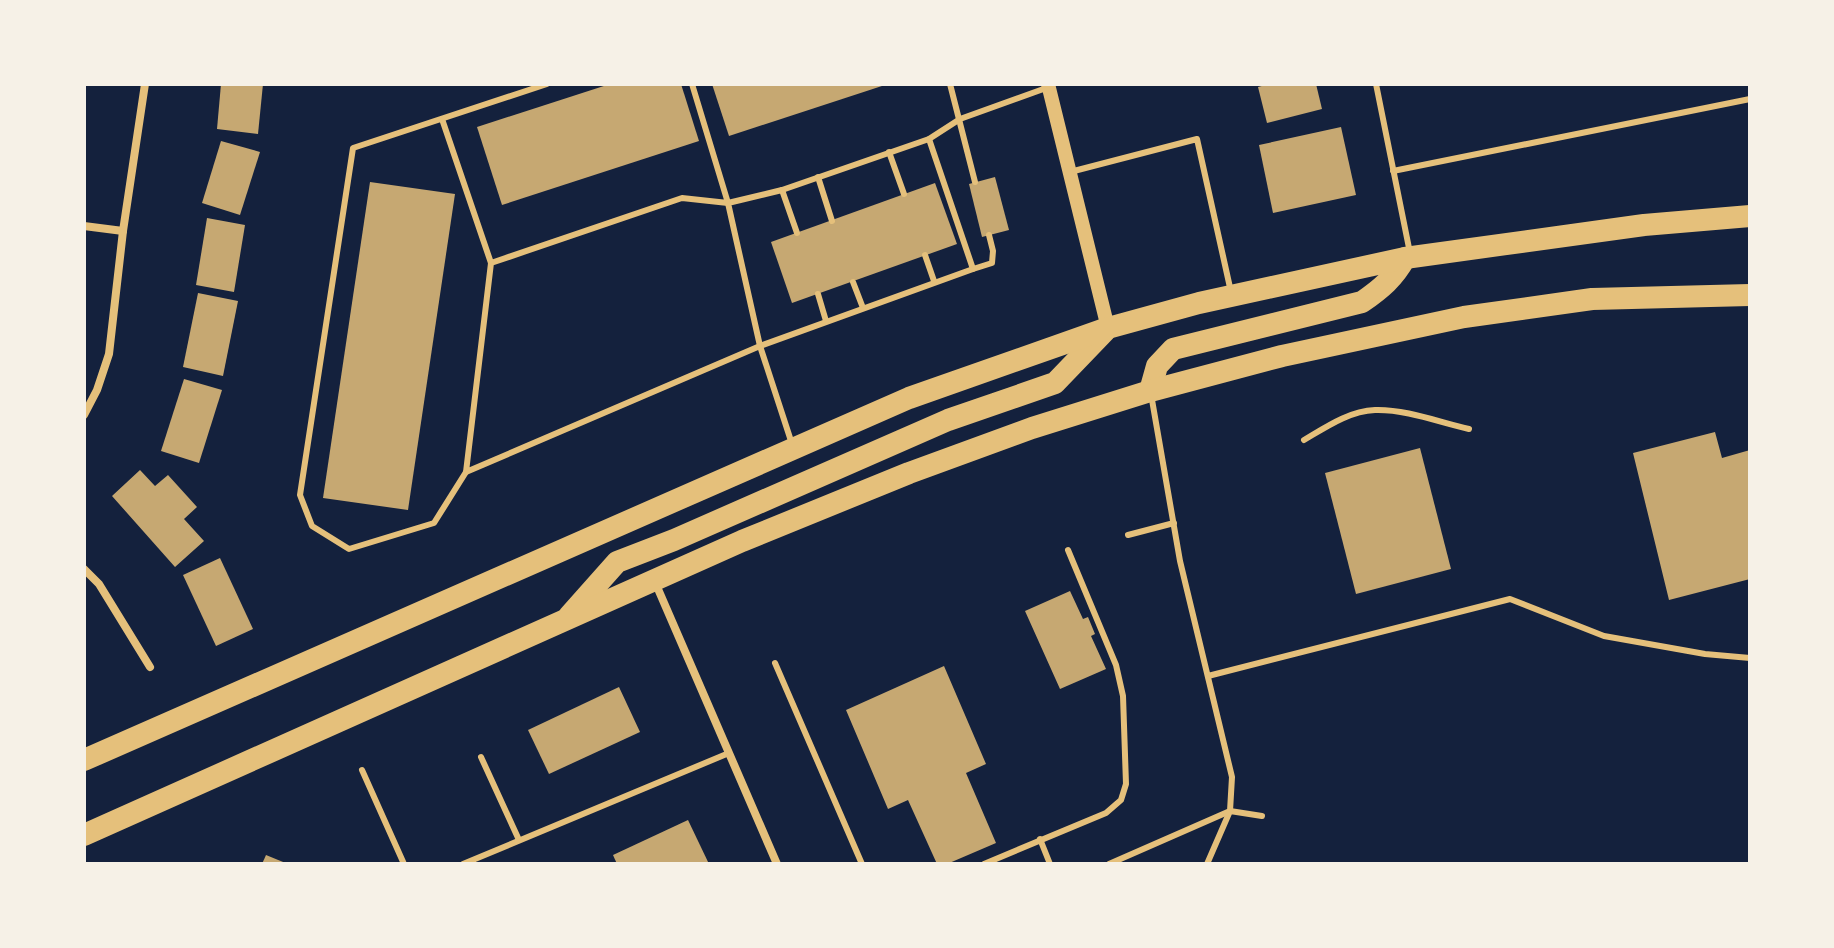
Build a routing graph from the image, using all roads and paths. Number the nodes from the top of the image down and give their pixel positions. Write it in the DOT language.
graph roads {
  1 [pos="145,84"];
  2 [pos="547,84"];
  3 [pos="692,84"];
  4 [pos="950,84"];
  5 [pos="1376,84"];
  6 [pos="1049,86"];
  7 [pos="1750,99"];
  8 [pos="442,119"];
  9 [pos="960,119"];
  10 [pos="929,139"];
  11 [pos="889,152"];
  12 [pos="1393,171"];
  13 [pos="1070,172"];
  14 [pos="818,177"];
  15 [pos="975,182"];
  16 [pos="782,190"];
  17 [pos="904,194"];
  18 [pos="728,203"];
  19 [pos="1750,216"];
  20 [pos="832,221"];
  21 [pos="84,226"];
  22 [pos="123,231"];
  23 [pos="797,233"];
  24 [pos="989,235"];
  25 [pos="925,255"];
  26 [pos="1408,257"];
  27 [pos="491,263"];
  28 [pos="973,269"];
  29 [pos="934,281"];
  30 [pos="853,282"];
  31 [pos="818,294"];
  32 [pos="1750,295"];
  33 [pos="1232,296"];
  34 [pos="863,308"];
  35 [pos="826,321"];
  36 [pos="1108,328"];
  37 [pos="760,346"];
  38 [pos="1150,391"];
  39 [pos="84,415"];
  40 [pos="1469,429"];
  41 [pos="1304,440"];
  42 [pos="793,447"];
  43 [pos="466,472"];
  44 [pos="1174,523"];
  45 [pos="1128,535"];
  46 [pos="1068,550"];
  47 [pos="84,569"];
  48 [pos="655,582"];
  49 [pos="563,623"];
  50 [pos="1750,658"];
  51 [pos="775,663"];
  52 [pos="150,667"];
  53 [pos="1208,676"];
  54 [pos="729,753"];
  55 [pos="481,757"];
  56 [pos="84,760"];
  57 [pos="362,770"];
  58 [pos="1230,811"];
  59 [pos="1262,816"];
  60 [pos="84,835"];
  61 [pos="1040,839"];
  62 [pos="519,840"];
  63 [pos="404,864"];
  64 [pos="463,864"];
  65 [pos="777,864"];
  66 [pos="862,864"];
  67 [pos="984,864"];
  68 [pos="1050,864"];
  69 [pos="1109,864"];
  70 [pos="1207,864"];
  1 -- 22 [label="street"];
  2 -- 8 [label="lane"];
  3 -- 18 [label="lane"];
  4 -- 9 [label="lane"];
  5 -- 12 [label="lane"];
  6 -- 9 [label="lane"];
  6 -- 13 [label="street"];
  7 -- 12 [label="lane"];
  8 -- 27 [label="lane"];
  8 -- 43 [label="lane"];
  9 -- 10 [label="lane"];
  9 -- 15 [label="lane"];
  10 -- 11 [label="lane"];
  10 -- 28 [label="lane"];
  11 -- 14 [label="lane"];
  11 -- 17 [label="lane"];
  12 -- 26 [label="lane"];
  13 -- 33 [label="lane"];
  13 -- 36 [label="street"];
  14 -- 16 [label="lane"];
  14 -- 20 [label="lane"];
  16 -- 18 [label="lane"];
  16 -- 23 [label="lane"];
  18 -- 27 [label="lane"];
  18 -- 37 [label="lane"];
  19 -- 26 [label="highway"];
  21 -- 22 [label="street"];
  22 -- 39 [label="street"];
  24 -- 28 [label="lane"];
  25 -- 29 [label="lane"];
  26 -- 33 [label="highway"];
  26 -- 38 [label="highway"];
  27 -- 43 [label="lane"];
  28 -- 29 [label="lane"];
  29 -- 34 [label="lane"];
  30 -- 34 [label="lane"];
  31 -- 35 [label="lane"];
  32 -- 38 [label="highway"];
  33 -- 36 [label="highway"];
  34 -- 35 [label="lane"];
  35 -- 37 [label="lane"];
  36 -- 42 [label="highway"];
  36 -- 49 [label="highway"];
  37 -- 42 [label="lane"];
  37 -- 43 [label="lane"];
  38 -- 44 [label="lane"];
  38 -- 48 [label="highway"];
  40 -- 41 [label="lane"];
  42 -- 56 [label="highway"];
  44 -- 45 [label="lane"];
  44 -- 53 [label="lane"];
  46 -- 61 [label="lane"];
  47 -- 52 [label="street"];
  48 -- 49 [label="highway"];
  48 -- 54 [label="street"];
  49 -- 60 [label="highway"];
  50 -- 53 [label="lane"];
  51 -- 66 [label="lane"];
  53 -- 58 [label="lane"];
  54 -- 62 [label="lane"];
  54 -- 65 [label="street"];
  55 -- 62 [label="lane"];
  57 -- 63 [label="lane"];
  58 -- 59 [label="lane"];
  58 -- 69 [label="lane"];
  58 -- 70 [label="lane"];
  61 -- 67 [label="lane"];
  61 -- 68 [label="lane"];
  62 -- 64 [label="lane"];
}
